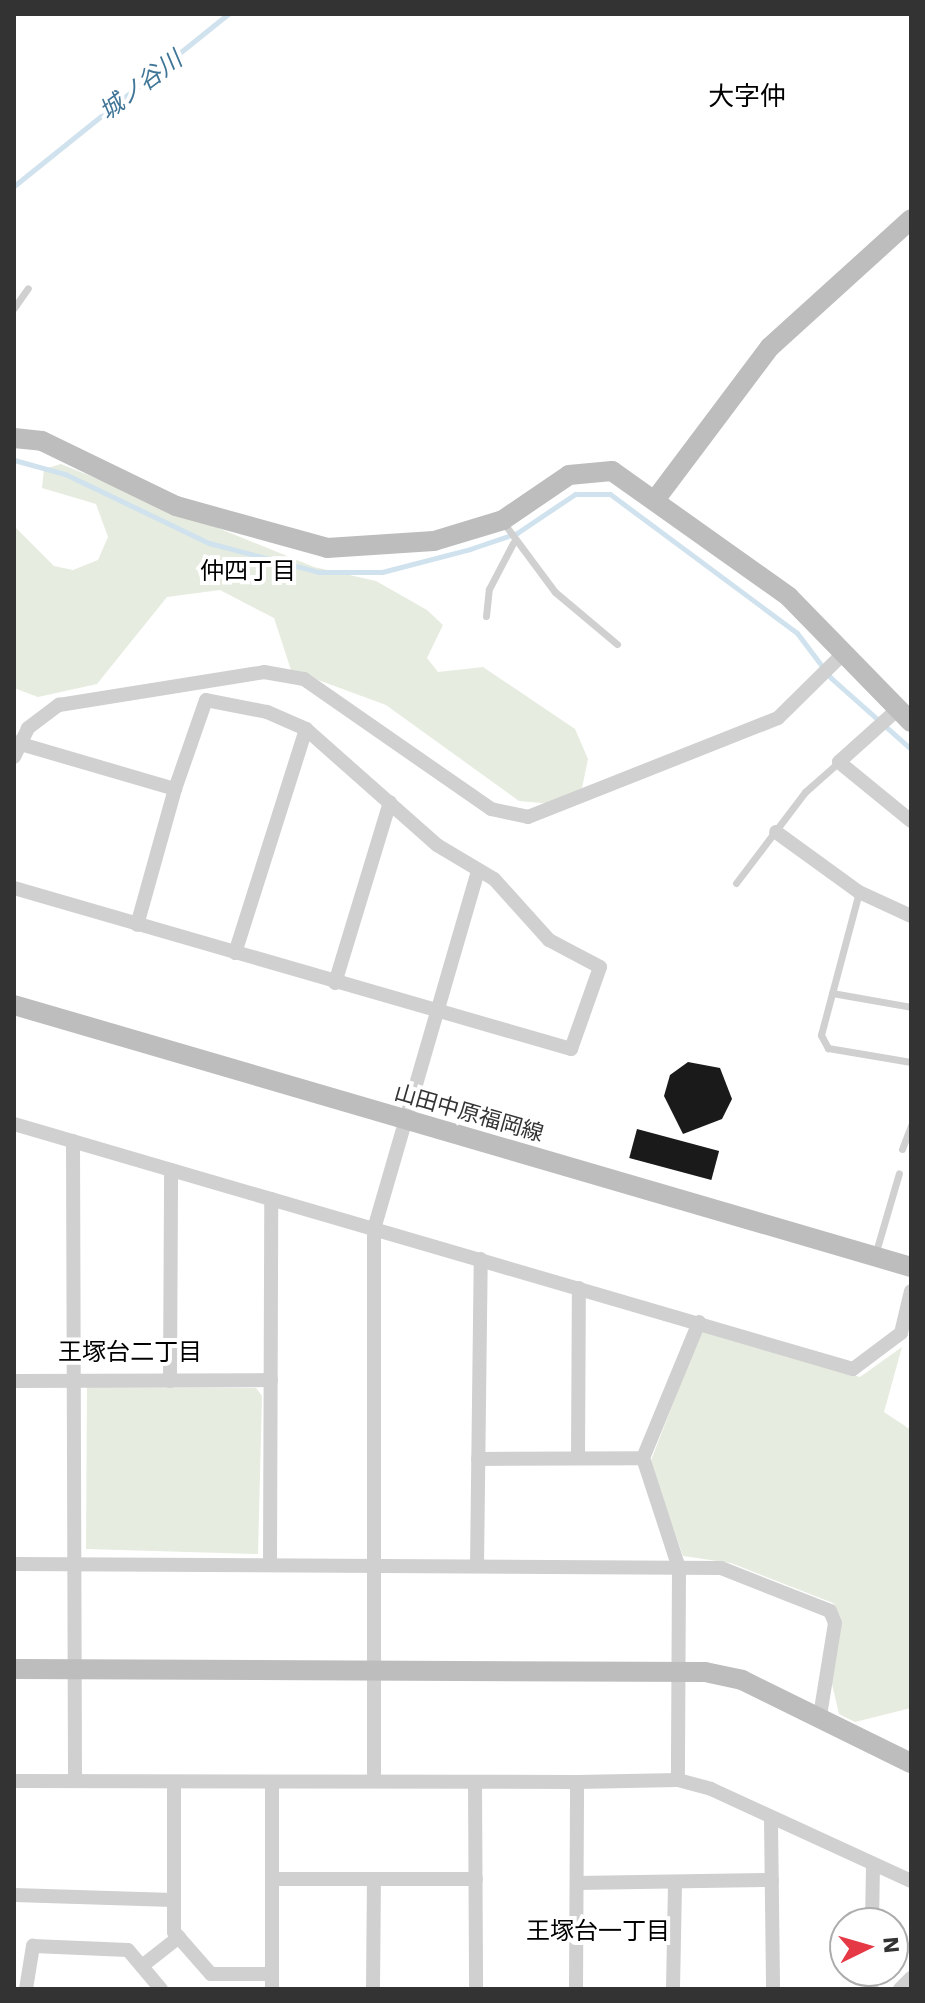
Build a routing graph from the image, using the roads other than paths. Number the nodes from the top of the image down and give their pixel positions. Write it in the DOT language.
graph roads {
  1 [pos="911,219"];
  2 [pos="28,288"];
  3 [pos="14,308"];
  4 [pos="14,438"];
  5 [pos="655,500"];
  6 [pos="503,520"];
  7 [pos="513,543"];
  8 [pos="486,616"];
  9 [pos="617,644"];
  10 [pos="845,652"];
  11 [pos="904,716"];
  12 [pos="306,729"];
  13 [pos="15,748"];
  14 [pos="839,762"];
  15 [pos="175,789"];
  16 [pos="390,802"];
  17 [pos="911,821"];
  18 [pos="776,832"];
  19 [pos="477,875"];
  20 [pos="736,883"];
  21 [pos="14,888"];
  22 [pos="859,892"];
  23 [pos="911,916"];
  24 [pos="137,925"];
  25 [pos="235,953"];
  26 [pos="335,983"];
  27 [pos="832,993"];
  28 [pos="14,1005"];
  29 [pos="911,1007"];
  30 [pos="437,1012"];
  31 [pos="911,1062"];
  32 [pos="404,1119"];
  33 [pos="14,1124"];
  34 [pos="911,1126"];
  35 [pos="73,1141"];
  36 [pos="902,1149"];
  37 [pos="171,1170"];
  38 [pos="899,1173"];
  39 [pos="271,1199"];
  40 [pos="374,1229"];
  41 [pos="875,1257"];
  42 [pos="481,1259"];
  43 [pos="911,1267"];
  44 [pos="579,1288"];
  45 [pos="911,1291"];
  46 [pos="699,1322"];
  47 [pos="271,1380"];
  48 [pos="14,1381"];
  49 [pos="73,1381"];
  50 [pos="170,1381"];
  51 [pos="578,1458"];
  52 [pos="643,1458"];
  53 [pos="478,1459"];
  54 [pos="14,1564"];
  55 [pos="73,1564"];
  56 [pos="270,1564"];
  57 [pos="477,1566"];
  58 [pos="375,1567"];
  59 [pos="679,1568"];
  60 [pos="14,1669"];
  61 [pos="75,1669"];
  62 [pos="377,1669"];
  63 [pos="678,1671"];
  64 [pos="820,1716"];
  65 [pos="911,1763"];
  66 [pos="678,1780"];
  67 [pos="14,1781"];
  68 [pos="75,1781"];
  69 [pos="374,1781"];
  70 [pos="174,1782"];
  71 [pos="272,1782"];
  72 [pos="475,1782"];
  73 [pos="577,1782"];
  74 [pos="771,1820"];
  75 [pos="873,1868"];
  76 [pos="272,1879"];
  77 [pos="374,1879"];
  78 [pos="476,1879"];
  79 [pos="772,1880"];
  80 [pos="911,1881"];
  81 [pos="675,1882"];
  82 [pos="577,1883"];
  83 [pos="14,1895"];
  84 [pos="173,1900"];
  85 [pos="872,1907"];
  86 [pos="179,1937"];
  87 [pos="142,1966"];
  88 [pos="911,1978"];
  89 [pos="272,1982"];
  90 [pos="26,1989"];
  91 [pos="161,1989"];
  92 [pos="373,1989"];
  93 [pos="476,1989"];
  94 [pos="576,1989"];
  95 [pos="673,1989"];
  96 [pos="773,1989"];
  97 [pos="900,1989"];
  1 -- 5 [label="street"];
  2 -- 3 [label="lane"];
  4 -- 6 [label="street"];
  5 -- 6 [label="street"];
  5 -- 10 [label="street"];
  6 -- 7 [label="lane"];
  7 -- 8 [label="lane"];
  7 -- 9 [label="lane"];
  10 -- 11 [label="street"];
  10 -- 13 [label="street"];
  11 -- 14 [label="street"];
  12 -- 15 [label="street"];
  12 -- 16 [label="street"];
  12 -- 25 [label="street"];
  13 -- 15 [label="street"];
  14 -- 17 [label="street"];
  14 -- 18 [label="lane"];
  15 -- 24 [label="street"];
  16 -- 19 [label="street"];
  16 -- 26 [label="street"];
  18 -- 20 [label="lane"];
  18 -- 22 [label="street"];
  19 -- 30 [label="street"];
  19 -- 30 [label="street"];
  21 -- 24 [label="street"];
  22 -- 23 [label="street"];
  22 -- 27 [label="lane"];
  24 -- 25 [label="street"];
  25 -- 26 [label="street"];
  26 -- 30 [label="street"];
  27 -- 29 [label="lane"];
  27 -- 31 [label="lane"];
  28 -- 32 [label="street, 山田中原福岡線"];
  30 -- 32 [label="street"];
  32 -- 40 [label="street"];
  32 -- 41 [label="street, 山田中原福岡線"];
  33 -- 35 [label="street"];
  34 -- 36 [label="lane"];
  35 -- 37 [label="street"];
  35 -- 49 [label="street"];
  37 -- 39 [label="street"];
  37 -- 50 [label="street"];
  38 -- 41 [label="lane"];
  39 -- 40 [label="street"];
  39 -- 47 [label="street"];
  40 -- 42 [label="street"];
  40 -- 58 [label="street"];
  41 -- 43 [label="street, 山田中原福岡線"];
  42 -- 44 [label="street"];
  42 -- 53 [label="street"];
  44 -- 46 [label="street"];
  44 -- 51 [label="street"];
  45 -- 46 [label="street"];
  46 -- 52 [label="street"];
  47 -- 50 [label="street"];
  47 -- 56 [label="street"];
  48 -- 49 [label="street"];
  49 -- 50 [label="street"];
  49 -- 55 [label="street"];
  51 -- 52 [label="street"];
  51 -- 53 [label="street"];
  52 -- 59 [label="street"];
  53 -- 57 [label="street"];
  54 -- 55 [label="street"];
  55 -- 56 [label="street"];
  55 -- 61 [label="street"];
  56 -- 58 [label="street"];
  57 -- 58 [label="street"];
  57 -- 59 [label="street"];
  58 -- 62 [label="street"];
  59 -- 63 [label="street"];
  59 -- 64 [label="street"];
  60 -- 61 [label="street"];
  61 -- 62 [label="street"];
  61 -- 68 [label="street"];
  62 -- 63 [label="street"];
  62 -- 69 [label="street"];
  63 -- 64 [label="street"];
  63 -- 66 [label="street"];
  64 -- 65 [label="street"];
  66 -- 73 [label="street"];
  66 -- 74 [label="street"];
  67 -- 68 [label="street"];
  68 -- 70 [label="street"];
  69 -- 71 [label="street"];
  69 -- 72 [label="street"];
  70 -- 71 [label="street"];
  70 -- 84 [label="street"];
  71 -- 76 [label="street"];
  72 -- 73 [label="street"];
  72 -- 78 [label="street"];
  73 -- 82 [label="street"];
  74 -- 75 [label="street"];
  74 -- 79 [label="street"];
  75 -- 80 [label="street"];
  75 -- 85 [label="street"];
  76 -- 77 [label="street"];
  76 -- 89 [label="street"];
  77 -- 78 [label="street"];
  77 -- 92 [label="street"];
  78 -- 93 [label="street"];
  79 -- 81 [label="street"];
  79 -- 96 [label="street"];
  81 -- 82 [label="street"];
  81 -- 95 [label="street"];
  82 -- 94 [label="street"];
  83 -- 84 [label="street"];
  84 -- 86 [label="street"];
  86 -- 87 [label="street"];
  86 -- 89 [label="street"];
  87 -- 90 [label="street"];
  87 -- 91 [label="street"];
  88 -- 97 [label="street"];
}
